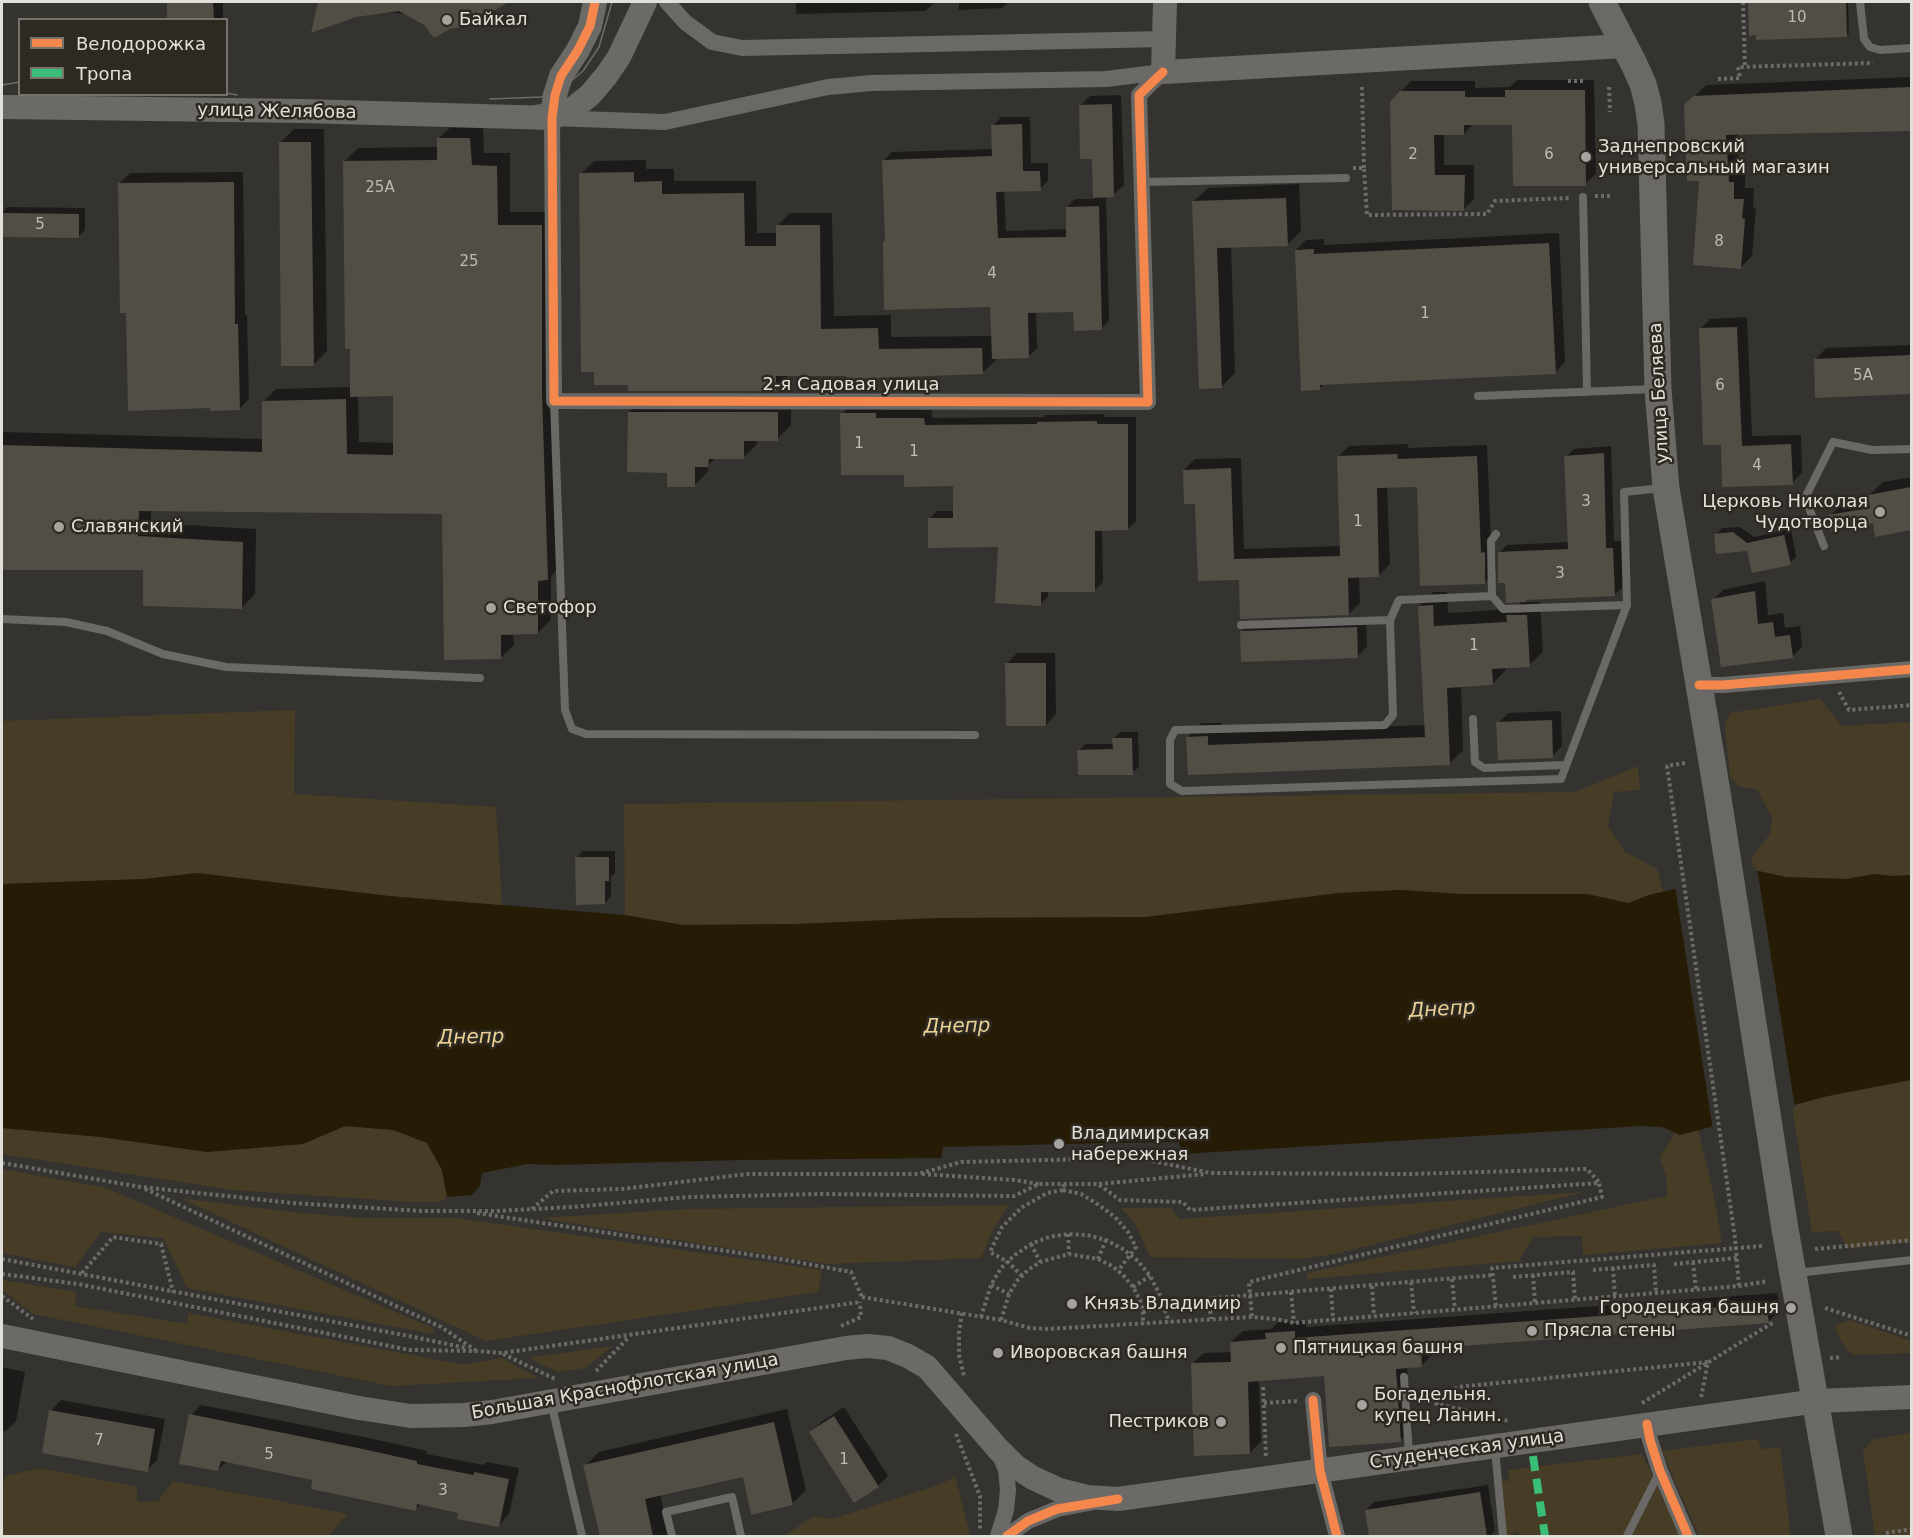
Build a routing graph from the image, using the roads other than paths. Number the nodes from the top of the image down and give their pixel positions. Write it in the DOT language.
graph roads {
  1 [pos="595,2"];
  2 [pos="645,2"];
  3 [pos="666,2"];
  4 [pos="1165,2"];
  5 [pos="1602,2"];
  6 [pos="1860,2"];
  7 [pos="1164,39"];
  8 [pos="1625,46"];
  9 [pos="1911,48"];
  10 [pos="1163,72"];
  11 [pos="2,107"];
  12 [pos="552,118"];
  13 [pos="1346,178"];
  14 [pos="1142,182"];
  15 [pos="1583,197"];
  16 [pos="1658,389"];
  17 [pos="1587,392"];
  18 [pos="1478,396"];
  19 [pos="554,401"];
  20 [pos="1911,449"];
  21 [pos="1666,488"];
  22 [pos="1496,534"];
  23 [pos="1824,546"];
  24 [pos="1492,596"];
  25 [pos="1627,605"];
  26 [pos="2,619"];
  27 [pos="1390,620"];
  28 [pos="1241,625"];
  29 [pos="1911,669"];
  30 [pos="480,678"];
  31 [pos="1699,685"];
  32 [pos="1473,719"];
  33 [pos="975,735"];
  34 [pos="1565,765"];
  35 [pos="1911,1260"];
  36 [pos="1793,1273"];
  37 [pos="2,1336"];
  38 [pos="1404,1377"];
  39 [pos="555,1391"];
  40 [pos="1911,1397"];
  41 [pos="1313,1400"];
  42 [pos="1816,1401"];
  43 [pos="1643,1415"];
  44 [pos="1495,1446"];
  45 [pos="998,1449"];
  46 [pos="1409,1458"];
  47 [pos="1320,1471"];
  48 [pos="1660,1471"];
  49 [pos="1118,1499"];
  50 [pos="582,1536"];
  51 [pos="672,1536"];
  52 [pos="741,1536"];
  53 [pos="998,1536"];
  54 [pos="1007,1536"];
  55 [pos="1337,1536"];
  56 [pos="1503,1536"];
  57 [pos="1628,1536"];
  58 [pos="1688,1536"];
  59 [pos="1839,1536"];
  1 -- 12 [label="main road"];
  2 -- 12 [label="main road"];
  3 -- 7 [label="street"];
  4 -- 7 [label="main road"];
  5 -- 8 [label="main road, улица Беляева"];
  6 -- 9 [label="lane"];
  7 -- 10 [label="main road"];
  8 -- 10 [label="main road"];
  8 -- 16 [label="main road, улица Беляева"];
  10 -- 12 [label="street"];
  10 -- 14 [label="street"];
  11 -- 12 [label="main road, улица Желябова"];
  12 -- 19 [label="street"];
  13 -- 14 [label="lane"];
  14 -- 19 [label="street, 2-я Садовая улица"];
  15 -- 17 [label="lane"];
  16 -- 17 [label="lane"];
  16 -- 21 [label="main road, улица Беляева"];
  17 -- 18 [label="lane"];
  19 -- 33 [label="lane"];
  20 -- 23 [label="lane"];
  21 -- 25 [label="lane"];
  21 -- 31 [label="main road, улица Беляева"];
  22 -- 24 [label="lane"];
  24 -- 25 [label="lane"];
  24 -- 27 [label="lane"];
  25 -- 34 [label="lane"];
  26 -- 30 [label="lane"];
  27 -- 28 [label="lane"];
  27 -- 34 [label="lane"];
  29 -- 31 [label="street"];
  31 -- 36 [label="main road, улица Беляева"];
  32 -- 34 [label="lane"];
  35 -- 36 [label="lane"];
  36 -- 42 [label="main road, улица Беляева"];
  37 -- 39 [label="main road, Большая Краснофлотская улица"];
  38 -- 46 [label="lane"];
  39 -- 45 [label="main road, Большая Краснофлотская улица"];
  39 -- 50 [label="lane"];
  40 -- 42 [label="main road, Студенческая улица"];
  41 -- 47 [label="street"];
  42 -- 43 [label="main road, Студенческая улица"];
  42 -- 59 [label="main road, улица Беляева"];
  43 -- 44 [label="main road, Студенческая улица"];
  43 -- 48 [label="street"];
  44 -- 46 [label="main road, Студенческая улица"];
  44 -- 56 [label="lane"];
  45 -- 49 [label="main road, Студенческая улица"];
  45 -- 53 [label="street"];
  46 -- 47 [label="main road, Студенческая улица"];
  47 -- 49 [label="main road, Студенческая улица"];
  47 -- 55 [label="street"];
  48 -- 57 [label="lane"];
  48 -- 58 [label="street"];
  49 -- 54 [label="street, Студенческая улица"];
  51 -- 52 [label="lane"];
}
